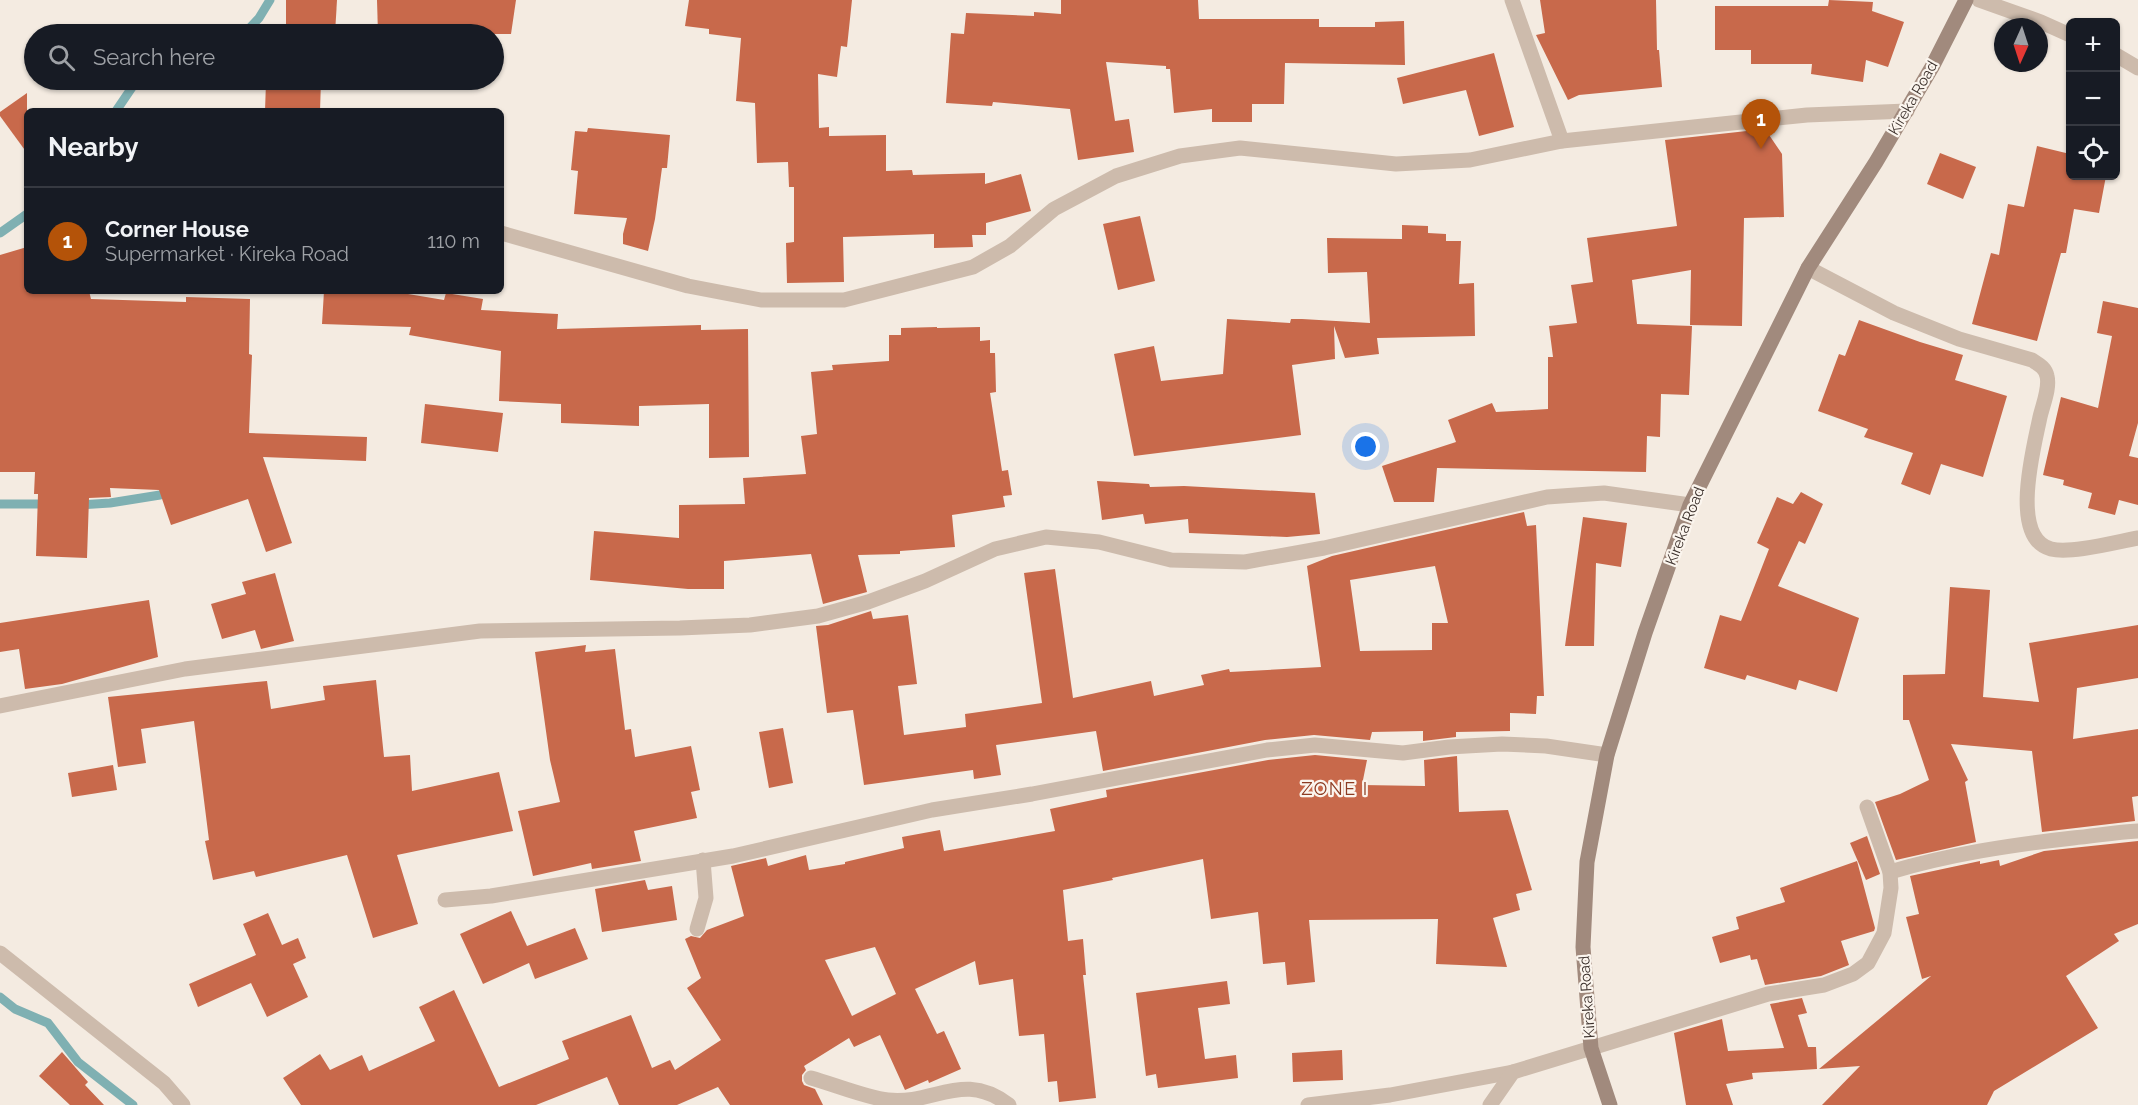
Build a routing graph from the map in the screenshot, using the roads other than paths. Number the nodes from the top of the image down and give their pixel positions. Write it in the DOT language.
graph roads {
  1 [pos="1512,0"];
  2 [pos="1966,0"];
  3 [pos="1979,0"];
  4 [pos="2066,33"];
  5 [pos="2120,58"];
  6 [pos="2138,68"];
  7 [pos="1907,111"];
  8 [pos="1562,141"];
  9 [pos="504,234"];
  10 [pos="1808,268"];
  11 [pos="1690,506"];
  12 [pos="2138,538"];
  13 [pos="0,706"];
  14 [pos="1607,755"];
  15 [pos="1867,807"];
  16 [pos="2138,831"];
  17 [pos="703,860"];
  18 [pos="1890,872"];
  19 [pos="446,900"];
  20 [pos="697,928"];
  21 [pos="0,953"];
  22 [pos="1591,1048"];
  23 [pos="1513,1072"];
  24 [pos="811,1078"];
  25 [pos="183,1105"];
  26 [pos="1009,1105"];
  27 [pos="1308,1105"];
  28 [pos="1490,1105"];
  29 [pos="1610,1105"];
  1 -- 8 [label="street"];
  2 -- 7 [label="main road, Kireka Road"];
  3 -- 4 [label="street"];
  5 -- 6 [label="street"];
  7 -- 8 [label="street"];
  7 -- 10 [label="main road, Kireka Road"];
  8 -- 9 [label="street"];
  10 -- 11 [label="main road, Kireka Road"];
  10 -- 12 [label="street"];
  11 -- 13 [label="street"];
  11 -- 14 [label="main road, Kireka Road"];
  14 -- 17 [label="street"];
  14 -- 22 [label="main road, Kireka Road"];
  15 -- 18 [label="street"];
  16 -- 18 [label="street"];
  17 -- 19 [label="street"];
  17 -- 20 [label="street"];
  18 -- 22 [label="street"];
  21 -- 25 [label="street"];
  22 -- 23 [label="street"];
  22 -- 29 [label="main road, Kireka Road"];
  23 -- 27 [label="street"];
  23 -- 28 [label="street"];
  24 -- 26 [label="street"];
}
